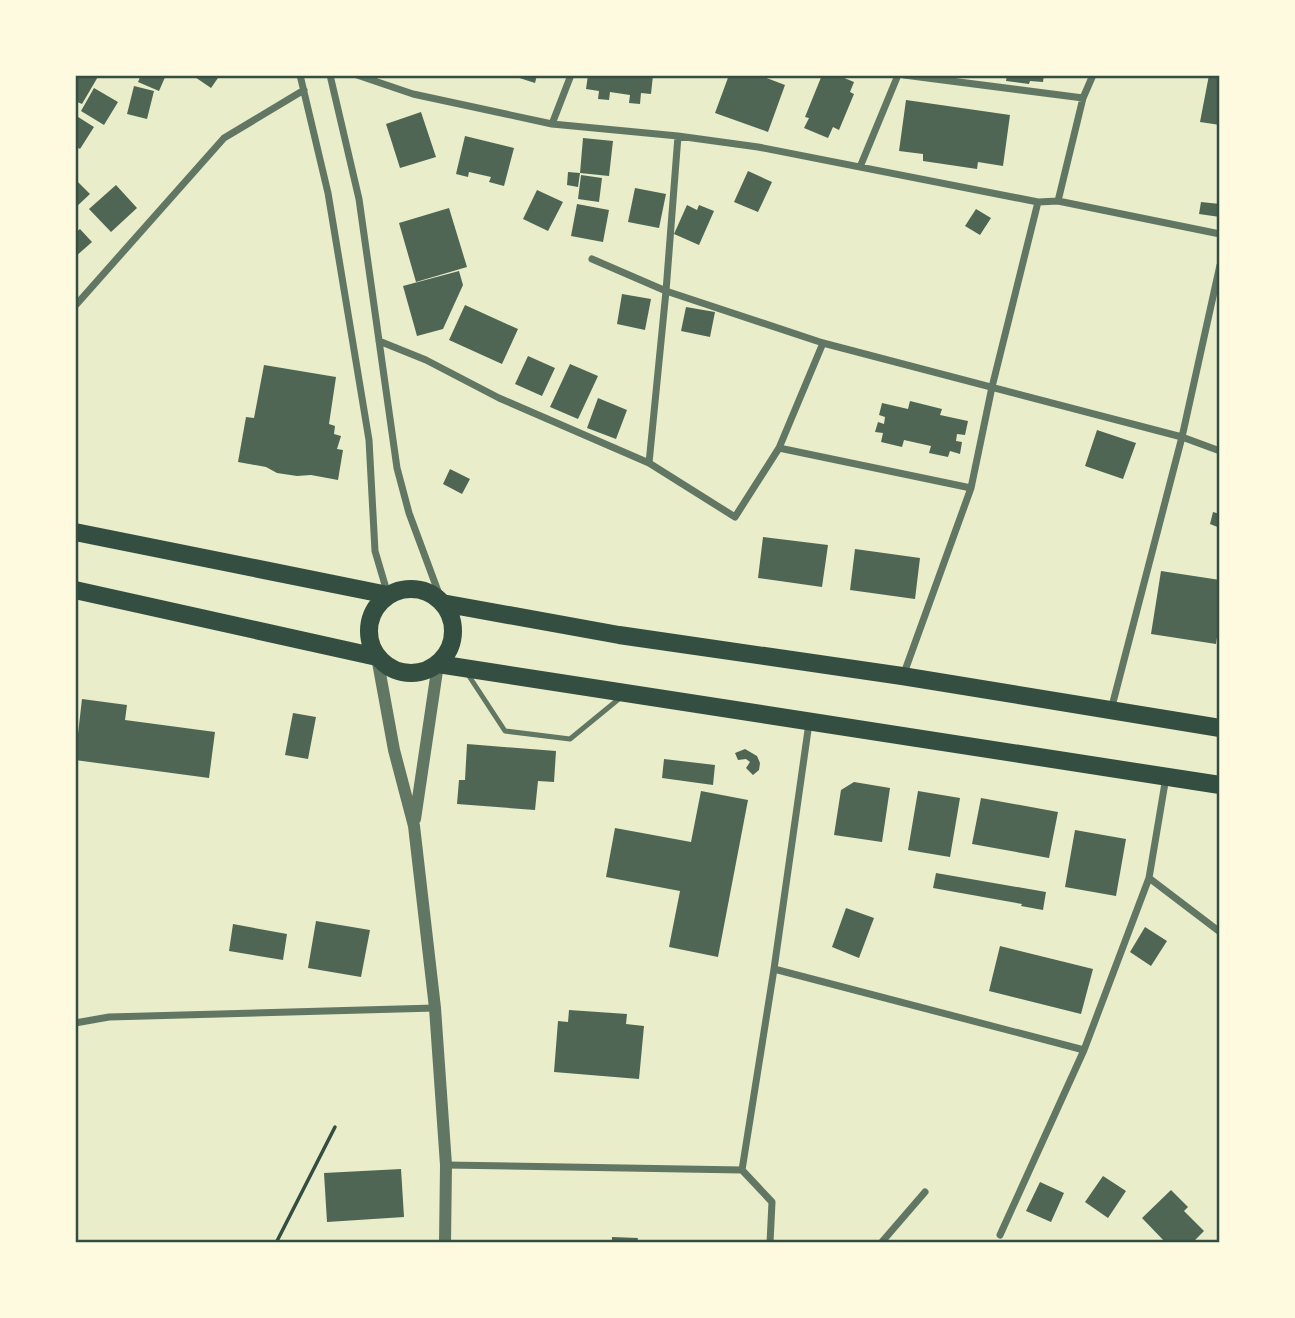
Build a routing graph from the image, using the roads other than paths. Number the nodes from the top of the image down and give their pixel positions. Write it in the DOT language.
graph roads {
  1 [pos="300,75"];
  2 [pos="330,75"];
  3 [pos="357,75"];
  4 [pos="571,75"];
  5 [pos="898,75"];
  6 [pos="904,75"];
  7 [pos="1093,75"];
  8 [pos="304,90"];
  9 [pos="1083,98"];
  10 [pos="552,124"];
  11 [pos="678,136"];
  12 [pos="860,167"];
  13 [pos="1058,201"];
  14 [pos="1038,202"];
  15 [pos="1220,234"];
  16 [pos="592,259"];
  17 [pos="1220,265"];
  18 [pos="666,291"];
  19 [pos="75,306"];
  20 [pos="379,341"];
  21 [pos="823,343"];
  22 [pos="992,387"];
  23 [pos="1182,437"];
  24 [pos="779,448"];
  25 [pos="1220,451"];
  26 [pos="649,463"];
  27 [pos="971,488"];
  28 [pos="75,532"];
  29 [pos="75,590"];
  30 [pos="388,596"];
  31 [pos="442,603"];
  32 [pos="377,657"];
  33 [pos="438,664"];
  34 [pos="463,668"];
  35 [pos="902,676"];
  36 [pos="627,692"];
  37 [pos="1111,710"];
  38 [pos="809,720"];
  39 [pos="1220,728"];
  40 [pos="1166,776"];
  41 [pos="1220,785"];
  42 [pos="414,826"];
  43 [pos="1149,878"];
  44 [pos="1220,932"];
  45 [pos="774,969"];
  46 [pos="435,1008"];
  47 [pos="75,1023"];
  48 [pos="1084,1050"];
  49 [pos="446,1165"];
  50 [pos="742,1170"];
  51 [pos="925,1192"];
  52 [pos="1000,1235"];
  53 [pos="445,1243"];
  54 [pos="770,1243"];
  55 [pos="881,1243"];
  1 -- 8 [label="street"];
  2 -- 20 [label="street"];
  3 -- 10 [label="street"];
  4 -- 10 [label="street"];
  5 -- 12 [label="street"];
  6 -- 9 [label="street"];
  7 -- 9 [label="street"];
  8 -- 19 [label="street"];
  8 -- 30 [label="street"];
  9 -- 13 [label="street"];
  10 -- 11 [label="street"];
  11 -- 12 [label="street"];
  11 -- 18 [label="street"];
  12 -- 14 [label="street"];
  13 -- 14 [label="street"];
  13 -- 15 [label="street"];
  14 -- 22 [label="street"];
  16 -- 18 [label="street"];
  17 -- 23 [label="street"];
  18 -- 21 [label="street"];
  18 -- 26 [label="street"];
  20 -- 26 [label="street"];
  20 -- 31 [label="street"];
  21 -- 22 [label="street"];
  21 -- 24 [label="street"];
  22 -- 23 [label="street"];
  22 -- 27 [label="street"];
  23 -- 25 [label="street"];
  23 -- 37 [label="street"];
  24 -- 26 [label="street"];
  24 -- 27 [label="street"];
  27 -- 35 [label="street"];
  28 -- 30 [label="main road"];
  29 -- 32 [label="main road"];
  30 -- 31 [label="main road"];
  30 -- 32 [label="main road"];
  31 -- 33 [label="main road"];
  31 -- 35 [label="main road"];
  32 -- 33 [label="main road"];
  32 -- 42 [label="street"];
  33 -- 34 [label="main road"];
  33 -- 42 [label="street"];
  34 -- 36 [label="main road"];
  34 -- 36 [label="lane"];
  35 -- 37 [label="main road"];
  36 -- 38 [label="main road"];
  37 -- 39 [label="main road"];
  38 -- 40 [label="main road"];
  38 -- 45 [label="street"];
  40 -- 41 [label="main road"];
  40 -- 43 [label="street"];
  42 -- 46 [label="street"];
  43 -- 44 [label="street"];
  43 -- 48 [label="street"];
  45 -- 48 [label="street"];
  45 -- 50 [label="street"];
  46 -- 47 [label="street"];
  46 -- 49 [label="street"];
  48 -- 52 [label="street"];
  49 -- 50 [label="street"];
  49 -- 53 [label="street"];
  50 -- 54 [label="street"];
  51 -- 55 [label="street"];
}
